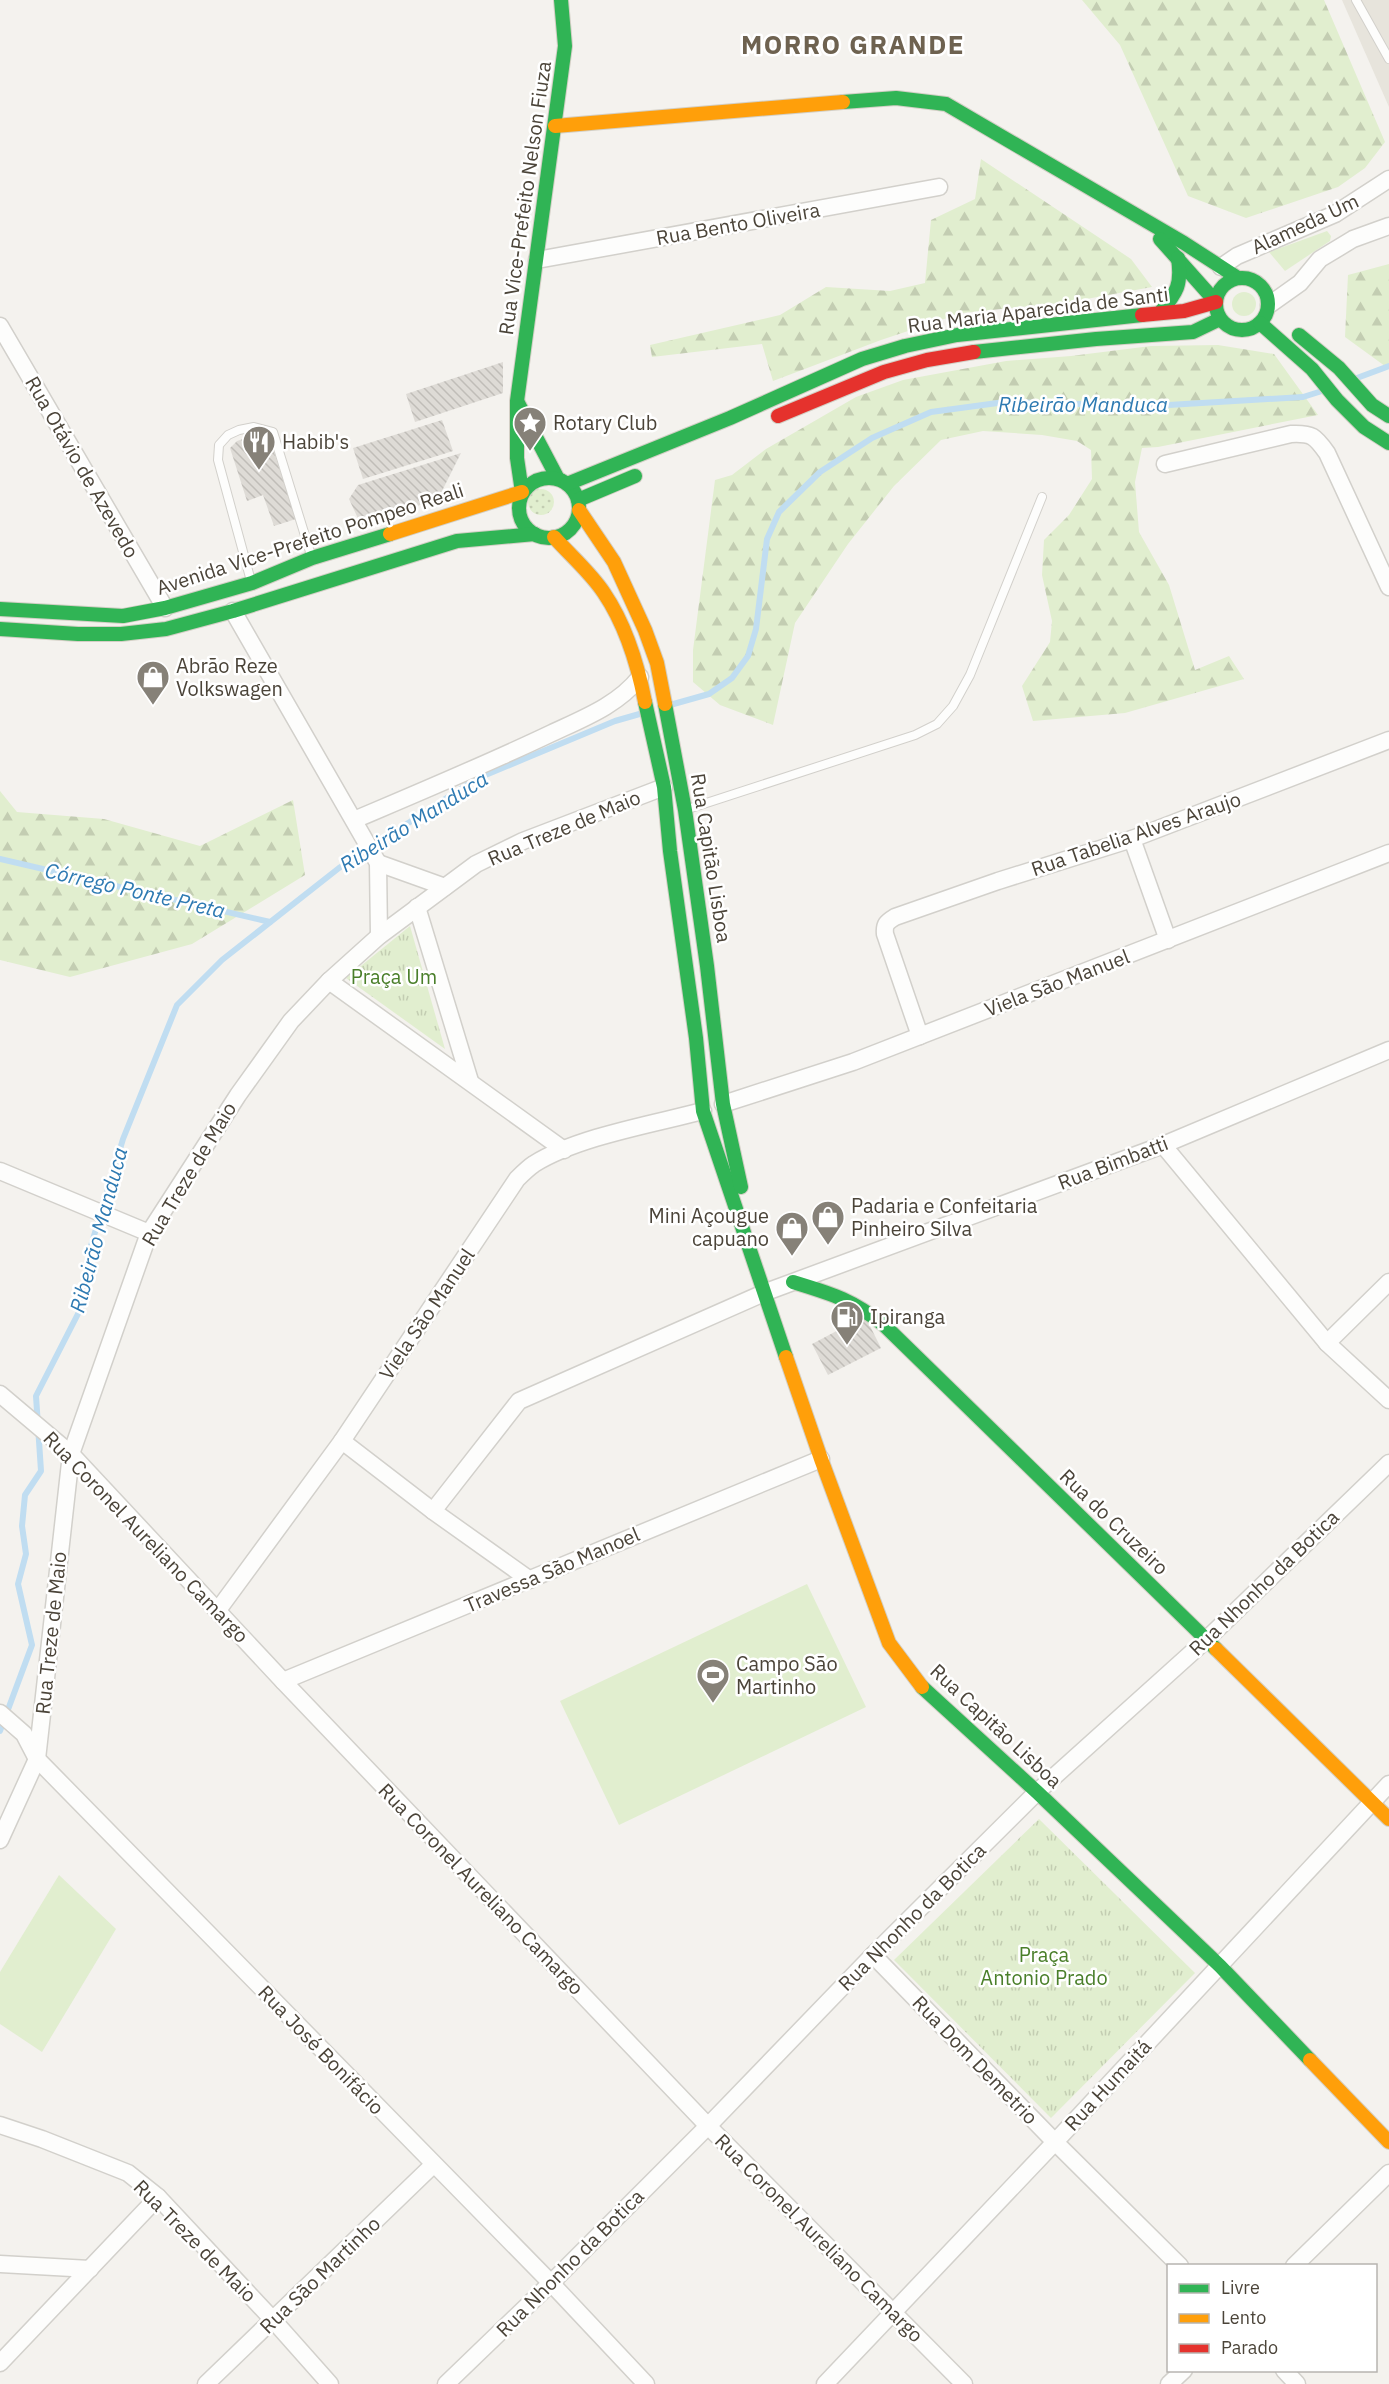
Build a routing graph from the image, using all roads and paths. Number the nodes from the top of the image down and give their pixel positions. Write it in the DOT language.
graph roads {
  1 [pos="561,0"];
  2 [pos="1356,0"];
  3 [pos="1389,59"];
  4 [pos="555,126"];
  5 [pos="1389,179"];
  6 [pos="939,187"];
  7 [pos="1144,221"];
  8 [pos="1389,226"];
  9 [pos="1178,258"];
  10 [pos="537,260"];
  11 [pos="1221,267"];
  12 [pos="1238,278"];
  13 [pos="1216,302"];
  14 [pos="1160,313"];
  15 [pos="1271,316"];
  16 [pos="1221,319"];
  17 [pos="0,326"];
  18 [pos="517,401"];
  19 [pos="1389,416"];
  20 [pos="766,421"];
  21 [pos="1389,442"];
  22 [pos="1165,464"];
  23 [pos="647,471"];
  24 [pos="562,482"];
  25 [pos="522,492"];
  26 [pos="1042,497"];
  27 [pos="578,505"];
  28 [pos="535,534"];
  29 [pos="554,537"];
  30 [pos="312,558"];
  31 [pos="252,583"];
  32 [pos="1389,587"];
  33 [pos="165,608"];
  34 [pos="0,609"];
  35 [pos="232,611"];
  36 [pos="0,629"];
  37 [pos="640,677"];
  38 [pos="1389,740"];
  39 [pos="664,787"];
  40 [pos="685,810"];
  41 [pos="354,820"];
  42 [pos="1132,840"];
  43 [pos="1389,853"];
  44 [pos="377,860"];
  45 [pos="445,887"];
  46 [pos="417,907"];
  47 [pos="379,936"];
  48 [pos="1168,940"];
  49 [pos="329,981"];
  50 [pos="920,1036"];
  51 [pos="1389,1050"];
  52 [pos="470,1081"];
  53 [pos="723,1104"];
  54 [pos="703,1111"];
  55 [pos="1162,1145"];
  56 [pos="564,1150"];
  57 [pos="0,1171"];
  58 [pos="745,1231"];
  59 [pos="149,1233"];
  60 [pos="793,1282"];
  61 [pos="1389,1282"];
  62 [pos="766,1292"];
  63 [pos="1327,1343"];
  64 [pos="0,1394"];
  65 [pos="1389,1400"];
  66 [pos="342,1441"];
  67 [pos="71,1454"];
  68 [pos="820,1459"];
  69 [pos="1389,1463"];
  70 [pos="433,1511"];
  71 [pos="531,1580"];
  72 [pos="218,1610"];
  73 [pos="1207,1639"];
  74 [pos="283,1681"];
  75 [pos="0,1713"];
  76 [pos="37,1759"];
  77 [pos="1389,1784"];
  78 [pos="1037,1792"];
  79 [pos="1371,1802"];
  80 [pos="1389,1819"];
  81 [pos="0,1840"];
  82 [pos="873,1955"];
  83 [pos="1220,1966"];
  84 [pos="0,2125"];
  85 [pos="708,2126"];
  86 [pos="1055,2142"];
  87 [pos="1389,2142"];
  88 [pos="433,2165"];
  89 [pos="1389,2173"];
  90 [pos="158,2197"];
  91 [pos="0,2264"];
  92 [pos="1179,2264"];
  93 [pos="1295,2264"];
  94 [pos="90,2269"];
  95 [pos="551,2283"];
  96 [pos="893,2313"];
  97 [pos="274,2321"];
  98 [pos="0,2363"];
  99 [pos="1182,2372"];
  100 [pos="1286,2372"];
  101 [pos="206,2384"];
  102 [pos="330,2384"];
  103 [pos="447,2384"];
  104 [pos="646,2384"];
  105 [pos="825,2384"];
  106 [pos="964,2384"];
  107 [pos="1169,2384"];
  108 [pos="1297,2384"];
  1 -- 4 [label="main road, Rua Vice-Prefeito Nelson Fiuza"];
  2 -- 3 [label="lane"];
  4 -- 7 [label="main road"];
  4 -- 10 [label="main road, Rua Vice-Prefeito Nelson Fiuza"];
  5 -- 11 [label="street, Alameda Um"];
  6 -- 10 [label="street, Rua Bento Oliveira"];
  7 -- 9 [label="main road"];
  7 -- 11 [label="main road"];
  8 -- 15 [label="street, Alameda Um"];
  9 -- 13 [label="main road"];
  9 -- 14 [label="main road"];
  10 -- 18 [label="main road, Rua Vice-Prefeito Nelson Fiuza"];
  11 -- 12 [label="main road"];
  12 -- 13 [label="main road"];
  12 -- 15 [label="main road"];
  13 -- 14 [label="main road, Rua Maria Aparecida de Santi"];
  13 -- 16 [label="main road"];
  14 -- 24 [label="main road, Rua Maria Aparecida de Santi"];
  15 -- 16 [label="main road"];
  15 -- 19 [label="main road"];
  15 -- 21 [label="main road"];
  16 -- 20 [label="main road, Rua Maria Aparecida de Santi"];
  17 -- 33 [label="street, Rua Otávio de Azevedo"];
  18 -- 24 [label="main road"];
  18 -- 25 [label="main road, Rua Vice-Prefeito Nelson Fiuza"];
  22 -- 32 [label="street"];
  23 -- 27 [label="main road"];
  24 -- 25 [label="main road"];
  24 -- 27 [label="main road"];
  25 -- 28 [label="main road"];
  25 -- 30 [label="main road, Avenida Vice-Prefeito Pompeo Reali"];
  26 -- 40 [label="lane"];
  27 -- 29 [label="main road"];
  27 -- 40 [label="main road, Rua Capitão Lisboa"];
  28 -- 29 [label="main road"];
  28 -- 35 [label="main road"];
  29 -- 37 [label="main road, Rua Capitão Lisboa"];
  30 -- 31 [label="main road, Avenida Vice-Prefeito Pompeo Reali"];
  30 -- 31 [label="lane"];
  31 -- 33 [label="main road, Avenida Vice-Prefeito Pompeo Reali"];
  33 -- 34 [label="main road, Avenida Vice-Prefeito Pompeo Reali"];
  35 -- 36 [label="main road"];
  35 -- 41 [label="street"];
  37 -- 39 [label="main road, Rua Capitão Lisboa"];
  37 -- 41 [label="street"];
  38 -- 42 [label="street, Rua Tabelia Alves Araujo"];
  39 -- 45 [label="street, Rua Treze de Maio"];
  39 -- 54 [label="main road, Rua Capitão Lisboa"];
  40 -- 53 [label="main road, Rua Capitão Lisboa"];
  41 -- 44 [label="street"];
  42 -- 48 [label="street"];
  42 -- 50 [label="street, Rua Tabelia Alves Araujo"];
  43 -- 48 [label="street, Viela São Manuel"];
  44 -- 45 [label="street"];
  44 -- 47 [label="street"];
  45 -- 46 [label="street, Rua Treze de Maio"];
  46 -- 47 [label="street, Rua Treze de Maio"];
  46 -- 52 [label="street"];
  47 -- 49 [label="street, Rua Treze de Maio"];
  48 -- 50 [label="street, Viela São Manuel"];
  49 -- 52 [label="street"];
  49 -- 59 [label="street, Rua Treze de Maio"];
  50 -- 53 [label="street, Viela São Manuel"];
  51 -- 55 [label="street, Rua Bimbatti"];
  52 -- 56 [label="street"];
  53 -- 58 [label="main road, Rua Capitão Lisboa"];
  54 -- 56 [label="street, Viela São Manuel"];
  54 -- 58 [label="main road, Rua Capitão Lisboa"];
  55 -- 60 [label="street, Rua Bimbatti"];
  55 -- 63 [label="street"];
  56 -- 66 [label="street, Viela São Manuel"];
  57 -- 59 [label="street"];
  58 -- 62 [label="main road, Rua Capitão Lisboa"];
  59 -- 67 [label="street, Rua Treze de Maio"];
  60 -- 62 [label="street, Rua Bimbatti"];
  60 -- 73 [label="main road, Rua do Cruzeiro"];
  61 -- 63 [label="street"];
  62 -- 68 [label="main road, Rua Capitão Lisboa"];
  62 -- 70 [label="street, Rua Bimbatti"];
  63 -- 65 [label="street"];
  64 -- 67 [label="street, Rua Coronel Aureliano Camargo"];
  66 -- 70 [label="street"];
  66 -- 72 [label="street, Viela São Manuel"];
  67 -- 72 [label="street, Rua Coronel Aureliano Camargo"];
  67 -- 76 [label="street, Rua Treze de Maio"];
  68 -- 71 [label="street, Travessa São Manoel"];
  68 -- 78 [label="main road, Rua Capitão Lisboa"];
  69 -- 73 [label="street, Rua Nhonho da Botica"];
  70 -- 71 [label="street"];
  71 -- 74 [label="street, Travessa São Manoel"];
  72 -- 74 [label="street, Rua Coronel Aureliano Camargo"];
  73 -- 78 [label="street, Rua Nhonho da Botica"];
  73 -- 79 [label="main road, Rua do Cruzeiro"];
  74 -- 85 [label="street, Rua Coronel Aureliano Camargo"];
  75 -- 76 [label="street, Rua José Bonifácio"];
  76 -- 81 [label="street, Rua Treze de Maio"];
  76 -- 88 [label="street, Rua José Bonifácio"];
  77 -- 79 [label="street, Rua Humaitá"];
  78 -- 82 [label="street, Rua Nhonho da Botica"];
  78 -- 83 [label="main road, Rua Capitão Lisboa"];
  79 -- 80 [label="main road, Rua do Cruzeiro"];
  79 -- 83 [label="street, Rua Humaitá"];
  82 -- 85 [label="street, Rua Nhonho da Botica"];
  82 -- 86 [label="street, Rua Dom Demetrio"];
  83 -- 86 [label="street, Rua Humaitá"];
  83 -- 87 [label="main road, Rua Capitão Lisboa"];
  84 -- 90 [label="street, Rua Treze de Maio"];
  85 -- 95 [label="street, Rua Nhonho da Botica"];
  85 -- 96 [label="street, Rua Coronel Aureliano Camargo"];
  86 -- 92 [label="street, Rua Dom Demetrio"];
  86 -- 96 [label="street, Rua Humaitá"];
  88 -- 95 [label="street, Rua José Bonifácio"];
  88 -- 97 [label="street, Rua São Martinho"];
  89 -- 93 [label="street"];
  90 -- 94 [label="street"];
  90 -- 97 [label="street, Rua Treze de Maio"];
  91 -- 94 [label="street"];
  94 -- 98 [label="street"];
  95 -- 103 [label="street, Rua Nhonho da Botica"];
  95 -- 104 [label="street, Rua José Bonifácio"];
  96 -- 105 [label="street, Rua Humaitá"];
  96 -- 106 [label="street, Rua Coronel Aureliano Camargo"];
  97 -- 101 [label="street, Rua São Martinho"];
  97 -- 102 [label="street, Rua Treze de Maio"];
  99 -- 107 [label="street"];
  100 -- 108 [label="street"];
}
